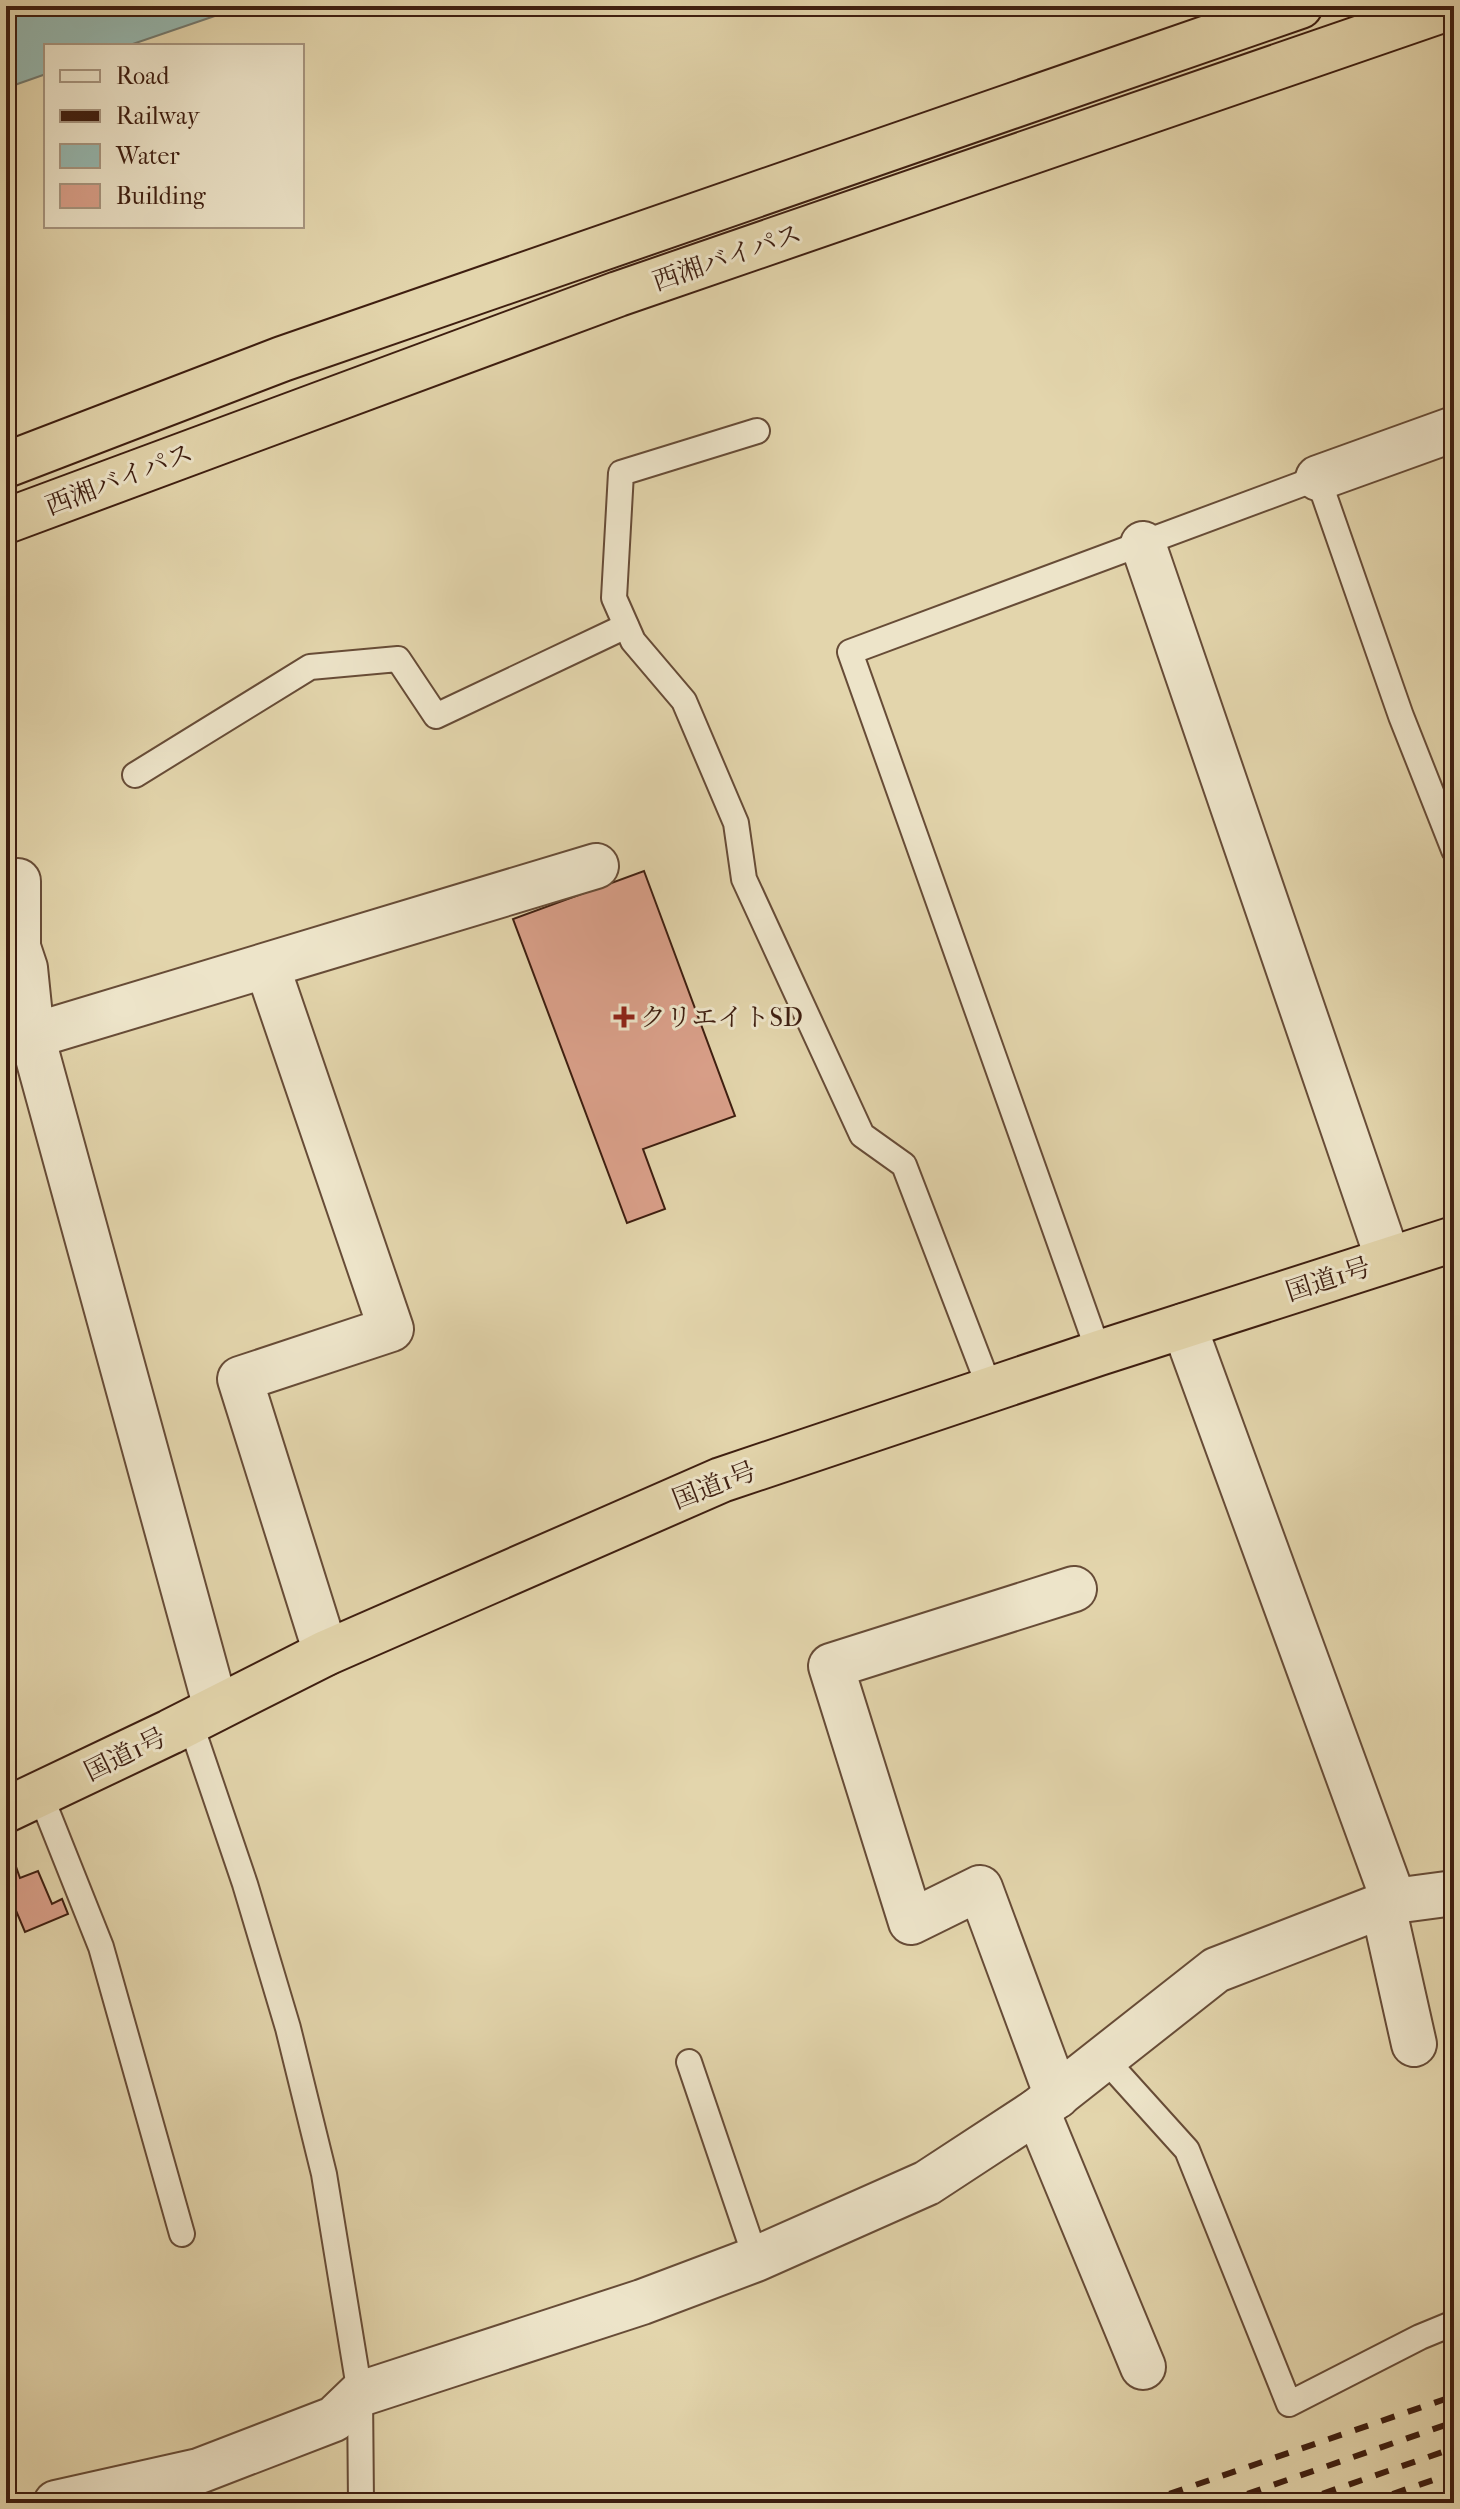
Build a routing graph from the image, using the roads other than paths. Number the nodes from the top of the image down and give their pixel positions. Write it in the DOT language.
graph roads {
  1 [pos="1300,6"];
  2 [pos="1454,6"];
  3 [pos="1454,429"];
  4 [pos="757,431"];
  5 [pos="6,465"];
  6 [pos="1318,478"];
  7 [pos="6,521"];
  8 [pos="1143,544"];
  9 [pos="626,626"];
  10 [pos="135,775"];
  11 [pos="1454,850"];
  12 [pos="596,866"];
  13 [pos="18,881"];
  14 [pos="267,966"];
  15 [pos="16,970"];
  16 [pos="32,1036"];
  17 [pos="1454,1239"];
  18 [pos="1388,1259"];
  19 [pos="1184,1326"];
  20 [pos="1099,1353"];
  21 [pos="990,1389"];
  22 [pos="1074,1589"];
  23 [pos="326,1653"];
  24 [pos="203,1715"];
  25 [pos="23,1802"];
  26 [pos="1454,1893"];
  27 [pos="1388,1903"];
  28 [pos="1414,2044"];
  29 [pos="1104,2058"];
  30 [pos="689,2062"];
  31 [pos="1047,2103"];
  32 [pos="182,2234"];
  33 [pos="756,2259"];
  34 [pos="1454,2323"];
  35 [pos="1143,2367"];
  36 [pos="360,2394"];
  37 [pos="56,2503"];
  38 [pos="361,2503"];
  1 -- 5 [label="highway, 西湘バイパス"];
  2 -- 7 [label="highway, 西湘バイパス"];
  3 -- 6 [label="street"];
  4 -- 9 [label="lane"];
  6 -- 8 [label="lane"];
  6 -- 11 [label="lane"];
  8 -- 18 [label="street"];
  8 -- 20 [label="lane"];
  9 -- 10 [label="lane"];
  9 -- 21 [label="lane"];
  12 -- 14 [label="street"];
  13 -- 15 [label="street"];
  14 -- 16 [label="street"];
  14 -- 23 [label="street"];
  15 -- 16 [label="street"];
  16 -- 24 [label="street"];
  17 -- 18 [label="highway, 国道1号"];
  18 -- 19 [label="highway, 国道1号"];
  19 -- 20 [label="highway, 国道1号"];
  19 -- 27 [label="street"];
  20 -- 21 [label="highway, 国道1号"];
  21 -- 23 [label="highway, 国道1号"];
  22 -- 31 [label="street"];
  23 -- 24 [label="highway, 国道1号"];
  24 -- 25 [label="highway, 国道1号"];
  24 -- 36 [label="lane"];
  25 -- 32 [label="lane"];
  26 -- 27 [label="street"];
  27 -- 28 [label="street"];
  27 -- 29 [label="street"];
  29 -- 31 [label="street"];
  29 -- 34 [label="lane"];
  30 -- 33 [label="lane"];
  31 -- 33 [label="street"];
  31 -- 35 [label="street"];
  33 -- 36 [label="street"];
  36 -- 37 [label="street"];
  36 -- 38 [label="lane"];
}
